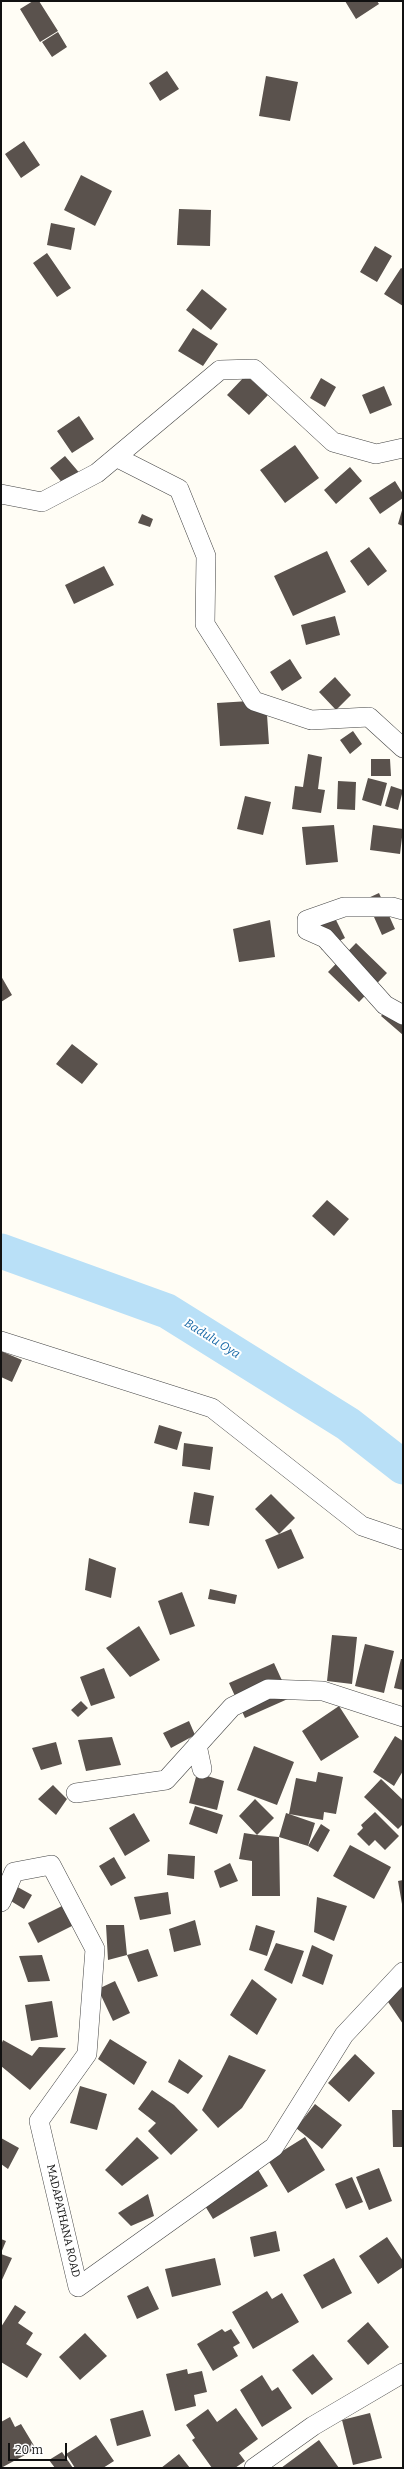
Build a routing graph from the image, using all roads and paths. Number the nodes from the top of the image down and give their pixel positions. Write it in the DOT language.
graph roads {
  1 [pos="403,448"];
  2 [pos="116,457"];
  3 [pos="1,494"];
  4 [pos="403,748"];
  5 [pos="403,910"];
  6 [pos="403,1015"];
  7 [pos="1,1341"];
  8 [pos="403,1540"];
  9 [pos="403,1717"];
  10 [pos="197,1745"];
  11 [pos="202,1770"];
  12 [pos="76,1793"];
  13 [pos="1,1902"];
  14 [pos="403,1972"];
  15 [pos="403,2373"];
  16 [pos="254,2468"];
  1 -- 2 [label="street"];
  2 -- 3 [label="street"];
  2 -- 4 [label="street"];
  5 -- 6 [label="street"];
  7 -- 8 [label="street"];
  9 -- 10 [label="street"];
  10 -- 11 [label="street"];
  10 -- 12 [label="street"];
  13 -- 14 [label="street, MADAPATHANA ROAD"];
  15 -- 16 [label="street"];
}
